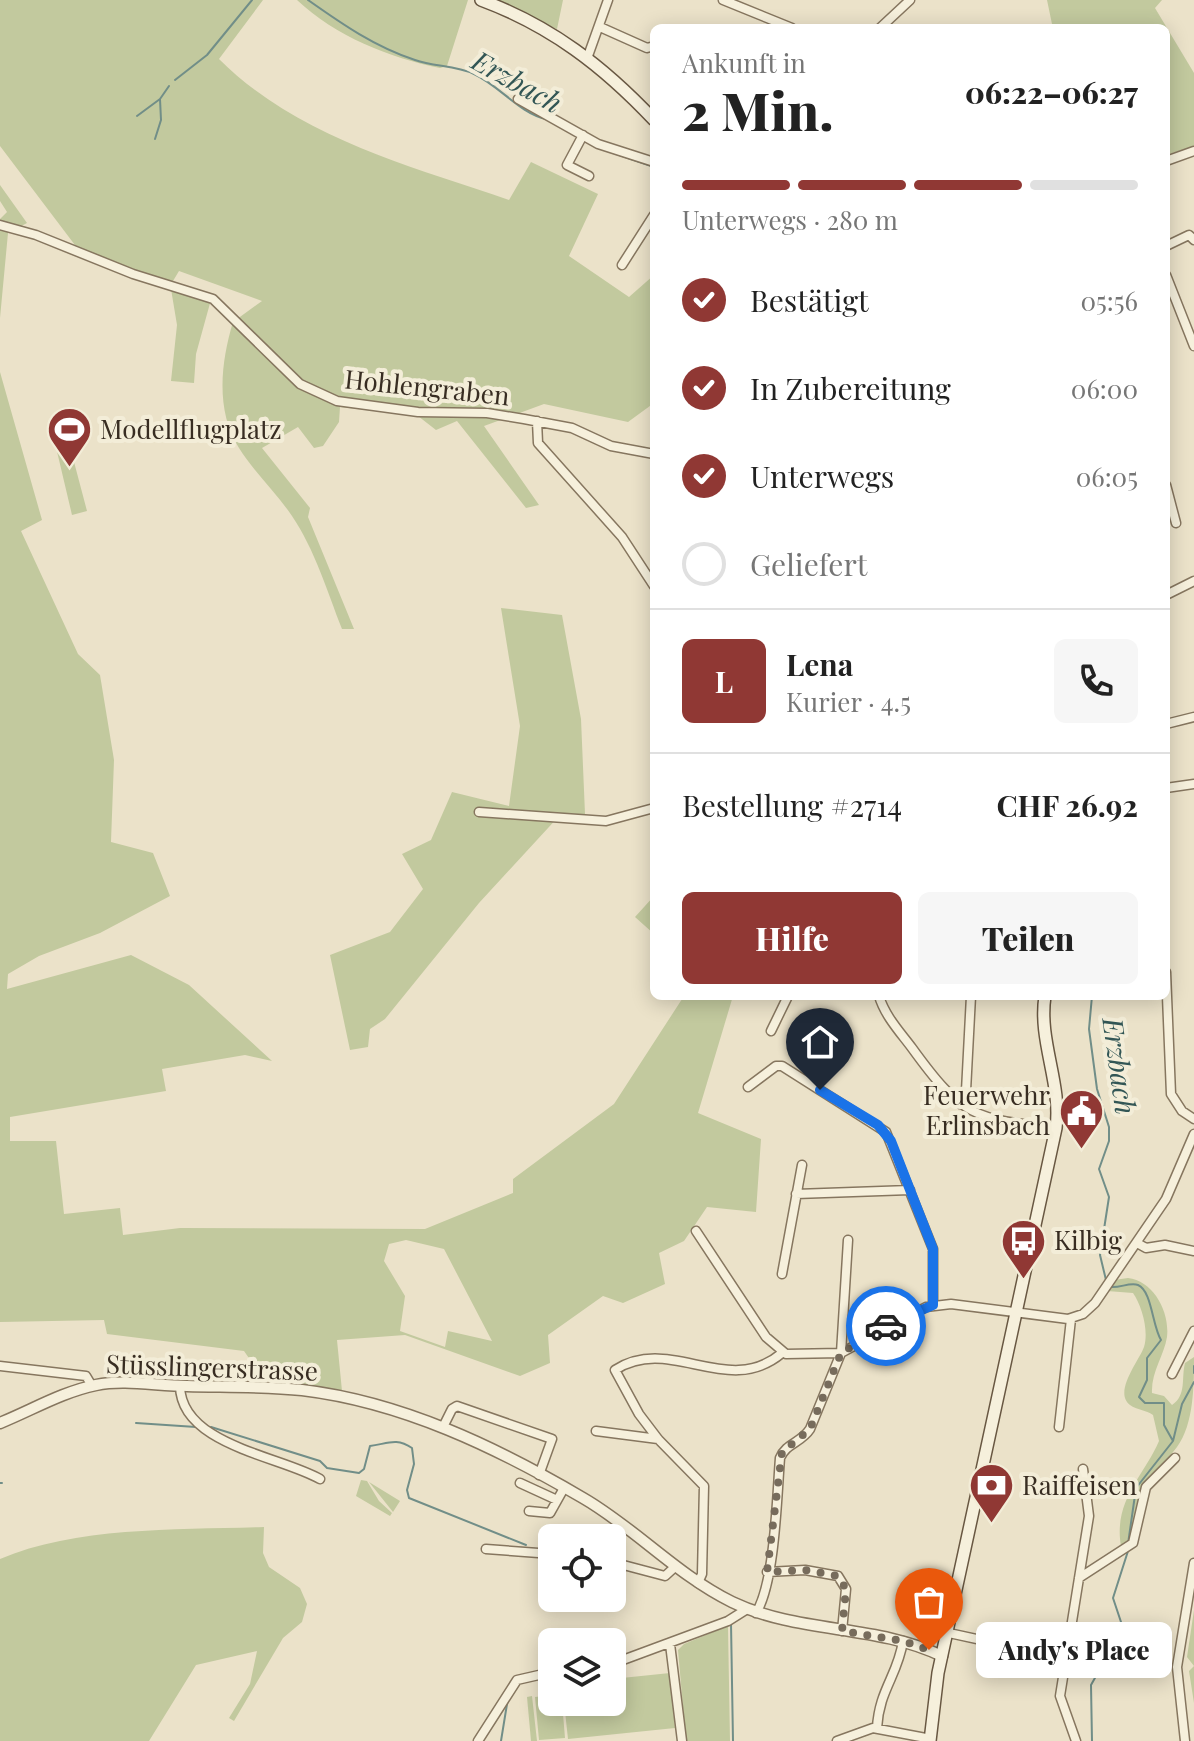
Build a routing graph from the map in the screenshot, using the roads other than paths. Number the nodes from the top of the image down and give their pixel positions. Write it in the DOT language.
graph roads {
  1 [pos="481,0"];
  2 [pos="608,0"];
  3 [pos="723,0"];
  4 [pos="910,0"];
  5 [pos="782,24"];
  6 [pos="884,24"];
  7 [pos="600,27"];
  8 [pos="650,47"];
  9 [pos="588,56"];
  10 [pos="518,99"];
  11 [pos="650,116"];
  12 [pos="583,135"];
  13 [pos="1194,151"];
  14 [pos="1170,160"];
  15 [pos="650,161"];
  16 [pos="589,176"];
  17 [pos="650,221"];
  18 [pos="0,225"];
  19 [pos="1194,240"];
  20 [pos="1170,244"];
  21 [pos="622,265"];
  22 [pos="1170,285"];
  23 [pos="1193,340"];
  24 [pos="537,421"];
  25 [pos="650,453"];
  26 [pos="1170,500"];
  27 [pos="1176,523"];
  28 [pos="650,580"];
  29 [pos="1194,581"];
  30 [pos="1170,593"];
  31 [pos="1194,717"];
  32 [pos="1170,723"];
  33 [pos="1194,784"];
  34 [pos="1170,787"];
  35 [pos="650,809"];
  36 [pos="479,812"];
  37 [pos="786,1000"];
  38 [pos="880,1000"];
  39 [pos="971,1000"];
  40 [pos="1045,1000"];
  41 [pos="1167,1000"];
  42 [pos="771,1031"];
  43 [pos="748,1087"];
  44 [pos="960,1104"];
  45 [pos="1194,1119"];
  46 [pos="1056,1128"];
  47 [pos="1194,1134"];
  48 [pos="1184,1161"];
  49 [pos="802,1165"];
  50 [pos="1194,1165"];
  51 [pos="910,1190"];
  52 [pos="796,1194"];
  53 [pos="696,1231"];
  54 [pos="848,1240"];
  55 [pos="1137,1243"];
  56 [pos="1194,1251"];
  57 [pos="782,1274"];
  58 [pos="933,1305"];
  59 [pos="1014,1313"];
  60 [pos="1071,1319"];
  61 [pos="1194,1331"];
  62 [pos="782,1353"];
  63 [pos="841,1353"];
  64 [pos="0,1366"];
  65 [pos="1172,1374"];
  66 [pos="92,1386"];
  67 [pos="180,1386"];
  68 [pos="0,1423"];
  69 [pos="443,1427"];
  70 [pos="1059,1427"];
  71 [pos="596,1431"];
  72 [pos="658,1439"];
  73 [pos="1175,1458"];
  74 [pos="1083,1469"];
  75 [pos="539,1475"];
  76 [pos="320,1479"];
  77 [pos="520,1483"];
  78 [pos="564,1488"];
  79 [pos="557,1500"];
  80 [pos="529,1511"];
  81 [pos="486,1549"];
  82 [pos="538,1553"];
  83 [pos="1194,1563"];
  84 [pos="626,1566"];
  85 [pos="676,1566"];
  86 [pos="767,1572"];
  87 [pos="1079,1578"];
  88 [pos="698,1583"];
  89 [pos="752,1611"];
  90 [pos="842,1631"];
  91 [pos="949,1633"];
  92 [pos="903,1641"];
  93 [pos="670,1644"];
  94 [pos="942,1656"];
  95 [pos="1064,1658"];
  96 [pos="626,1659"];
  97 [pos="538,1675"];
  98 [pos="877,1728"];
  99 [pos="848,1740"];
  100 [pos="930,1740"];
  101 [pos="478,1741"];
  102 [pos="682,1741"];
  103 [pos="837,1741"];
  104 [pos="1076,1741"];
  105 [pos="1185,1741"];
  1 -- 9 [label="main road"];
  2 -- 7 [label="street"];
  3 -- 5 [label="street"];
  4 -- 6 [label="street"];
  7 -- 8 [label="street"];
  7 -- 9 [label="street"];
  9 -- 11 [label="main road"];
  10 -- 12 [label="street"];
  12 -- 15 [label="street"];
  12 -- 16 [label="street"];
  13 -- 14 [label="street"];
  17 -- 21 [label="street"];
  18 -- 24 [label="street, Hohlengraben"];
  19 -- 20 [label="street"];
  22 -- 23 [label="street"];
  24 -- 25 [label="street, Hohlengraben"];
  24 -- 28 [label="street"];
  26 -- 27 [label="street"];
  29 -- 30 [label="street"];
  31 -- 32 [label="street"];
  33 -- 34 [label="street"];
  35 -- 36 [label="street"];
  37 -- 42 [label="street"];
  38 -- 44 [label="street"];
  39 -- 44 [label="street"];
  40 -- 46 [label="main road"];
  41 -- 45 [label="street"];
  43 -- 51 [label="street"];
  44 -- 46 [label="street"];
  46 -- 59 [label="main road"];
  47 -- 48 [label="street"];
  48 -- 50 [label="street"];
  48 -- 55 [label="street"];
  49 -- 52 [label="street"];
  51 -- 52 [label="street"];
  51 -- 58 [label="street"];
  52 -- 57 [label="street"];
  53 -- 62 [label="street"];
  54 -- 63 [label="street"];
  55 -- 56 [label="street"];
  55 -- 60 [label="street"];
  58 -- 59 [label="street"];
  58 -- 63 [label="street"];
  59 -- 60 [label="street"];
  59 -- 91 [label="main road"];
  60 -- 70 [label="street"];
  61 -- 65 [label="street"];
  62 -- 63 [label="street"];
  62 -- 72 [label="street"];
  63 -- 86 [label="street"];
  64 -- 66 [label="street"];
  66 -- 67 [label="street, Stüsslingerstrasse"];
  66 -- 68 [label="street, Stüsslingerstrasse"];
  67 -- 69 [label="street, Stüsslingerstrasse"];
  67 -- 76 [label="street"];
  69 -- 75 [label="street, Stüsslingerstrasse"];
  69 -- 75 [label="street"];
  71 -- 72 [label="street"];
  72 -- 88 [label="street"];
  73 -- 87 [label="street"];
  74 -- 87 [label="street"];
  75 -- 78 [label="street, Stüsslingerstrasse"];
  77 -- 79 [label="street"];
  78 -- 79 [label="street"];
  78 -- 85 [label="street, Stüsslingerstrasse"];
  79 -- 80 [label="street"];
  81 -- 82 [label="street"];
  83 -- 105 [label="street"];
  84 -- 85 [label="street"];
  85 -- 88 [label="street, Stüsslingerstrasse"];
  86 -- 89 [label="street"];
  86 -- 90 [label="street"];
  87 -- 95 [label="street"];
  88 -- 89 [label="street, Stüsslingerstrasse"];
  89 -- 90 [label="street, Stüsslingerstrasse"];
  89 -- 93 [label="street"];
  90 -- 92 [label="street, Stüsslingerstrasse"];
  91 -- 94 [label="main road"];
  91 -- 95 [label="street"];
  92 -- 94 [label="street, Stüsslingerstrasse"];
  92 -- 98 [label="street"];
  93 -- 96 [label="street"];
  93 -- 102 [label="street"];
  94 -- 100 [label="main road"];
  95 -- 104 [label="street"];
  97 -- 101 [label="street"];
  98 -- 99 [label="street"];
  98 -- 100 [label="street"];
  99 -- 103 [label="street"];
}
